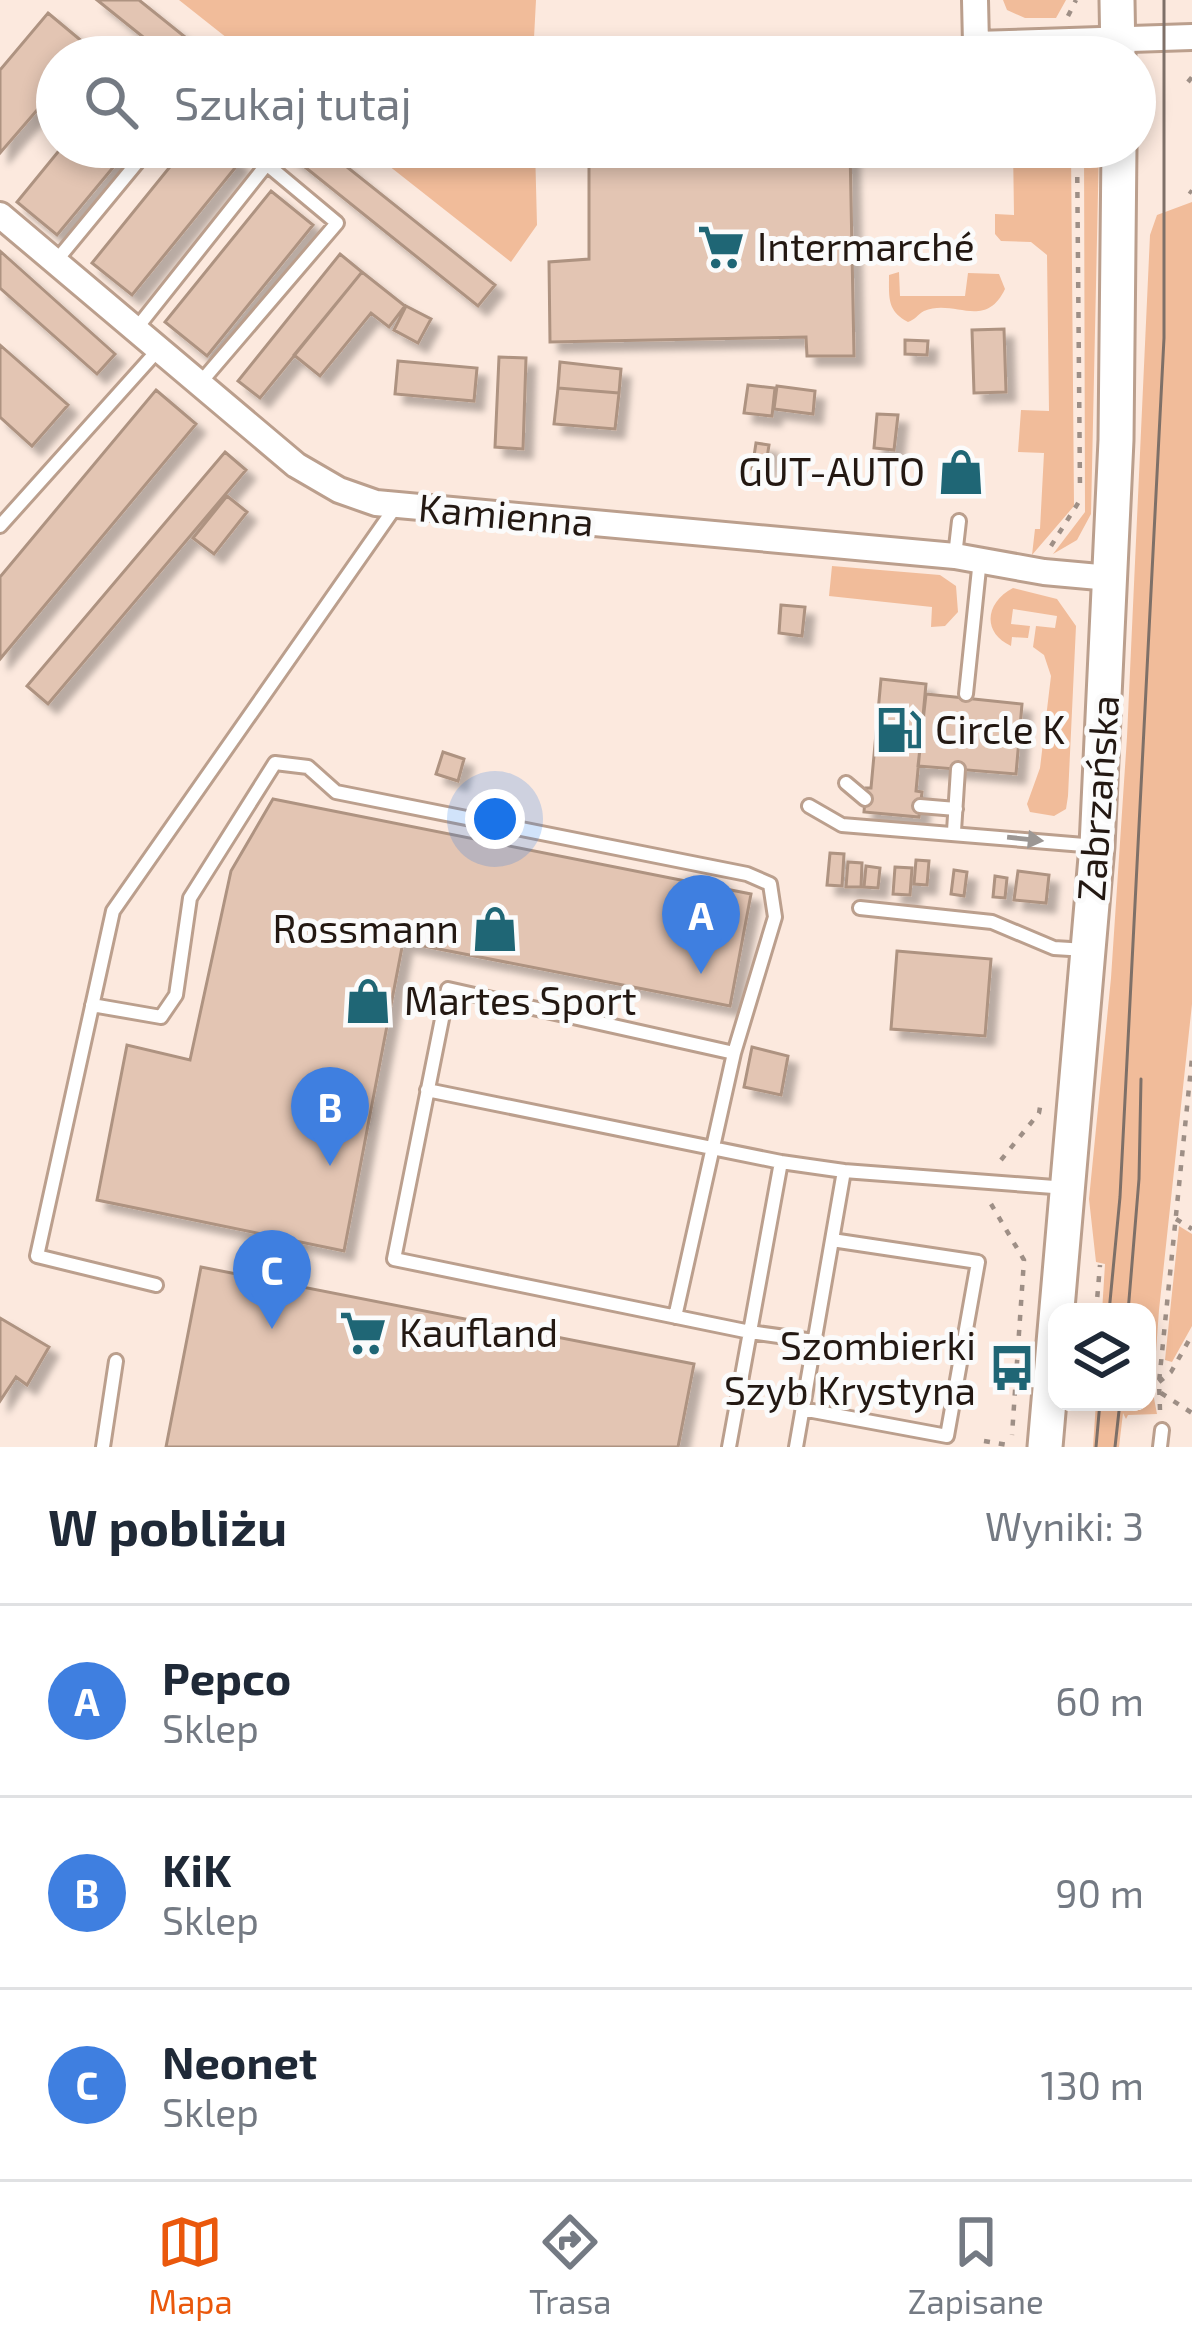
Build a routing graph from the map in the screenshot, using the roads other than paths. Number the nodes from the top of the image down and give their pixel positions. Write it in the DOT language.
graph roads {
  1 [pos="975,0"];
  2 [pos="1117,0"];
  3 [pos="976,36"];
  4 [pos="1118,36"];
  5 [pos="1192,37"];
  6 [pos="1156,42"];
  7 [pos="133,168"];
  8 [pos="264,168"];
  9 [pos="272,168"];
  10 [pos="1119,168"];
  11 [pos="0,214"];
  12 [pos="56,262"];
  13 [pos="135,330"];
  14 [pos="158,350"];
  15 [pos="202,382"];
  16 [pos="397,505"];
  17 [pos="959,521"];
  18 [pos="0,526"];
  19 [pos="967,558"];
  20 [pos="1110,578"];
  21 [pos="966,694"];
  22 [pos="958,769"];
  23 [pos="846,783"];
  24 [pos="865,799"];
  25 [pos="809,806"];
  26 [pos="920,806"];
  27 [pos="956,809"];
  28 [pos="954,831"];
  29 [pos="1097,846"];
  30 [pos="860,908"];
  31 [pos="1088,950"];
  32 [pos="92,1005"];
  33 [pos="734,1053"];
  34 [pos="427,1090"];
  35 [pos="714,1148"];
  36 [pos="781,1162"];
  37 [pos="844,1171"];
  38 [pos="1068,1188"];
  39 [pos="832,1240"];
  40 [pos="156,1285"];
  41 [pos="675,1317"];
  42 [pos="750,1333"];
  43 [pos="814,1341"];
  44 [pos="116,1361"];
  45 [pos="802,1409"];
  46 [pos="1162,1430"];
  47 [pos="103,1447"];
  48 [pos="729,1447"];
  49 [pos="796,1447"];
  50 [pos="1045,1447"];
  51 [pos="1160,1447"];
  1 -- 3 [label="street"];
  2 -- 4 [label="main road"];
  5 -- 6 [label="street"];
  7 -- 12 [label="lane"];
  8 -- 13 [label="lane"];
  9 -- 15 [label="lane"];
  10 -- 20 [label="main road, Zabrzańska"];
  11 -- 12 [label="street, Kamienna"];
  12 -- 13 [label="street, Kamienna"];
  13 -- 14 [label="street, Kamienna"];
  14 -- 15 [label="street, Kamienna"];
  14 -- 18 [label="lane"];
  15 -- 16 [label="street, Kamienna"];
  16 -- 19 [label="street, Kamienna"];
  16 -- 32 [label="lane"];
  17 -- 19 [label="lane"];
  19 -- 20 [label="street, Kamienna"];
  19 -- 21 [label="lane"];
  20 -- 29 [label="main road, Zabrzańska"];
  22 -- 27 [label="lane"];
  23 -- 24 [label="lane"];
  25 -- 28 [label="lane"];
  26 -- 27 [label="lane"];
  27 -- 28 [label="lane"];
  28 -- 29 [label="lane, one-way"];
  29 -- 31 [label="main road, Zabrzańska"];
  30 -- 31 [label="lane"];
  31 -- 38 [label="main road, Zabrzańska"];
  32 -- 33 [label="lane"];
  32 -- 40 [label="lane"];
  33 -- 34 [label="lane"];
  33 -- 35 [label="lane"];
  34 -- 35 [label="lane"];
  34 -- 41 [label="lane"];
  35 -- 36 [label="lane"];
  35 -- 41 [label="lane"];
  36 -- 37 [label="lane"];
  36 -- 42 [label="lane"];
  37 -- 38 [label="lane"];
  37 -- 39 [label="lane"];
  38 -- 50 [label="main road, Zabrzańska"];
  39 -- 43 [label="lane"];
  39 -- 45 [label="lane"];
  41 -- 42 [label="lane"];
  42 -- 43 [label="lane"];
  42 -- 48 [label="lane"];
  43 -- 45 [label="lane"];
  44 -- 47 [label="lane"];
  45 -- 49 [label="lane"];
  46 -- 51 [label="lane"];
}
